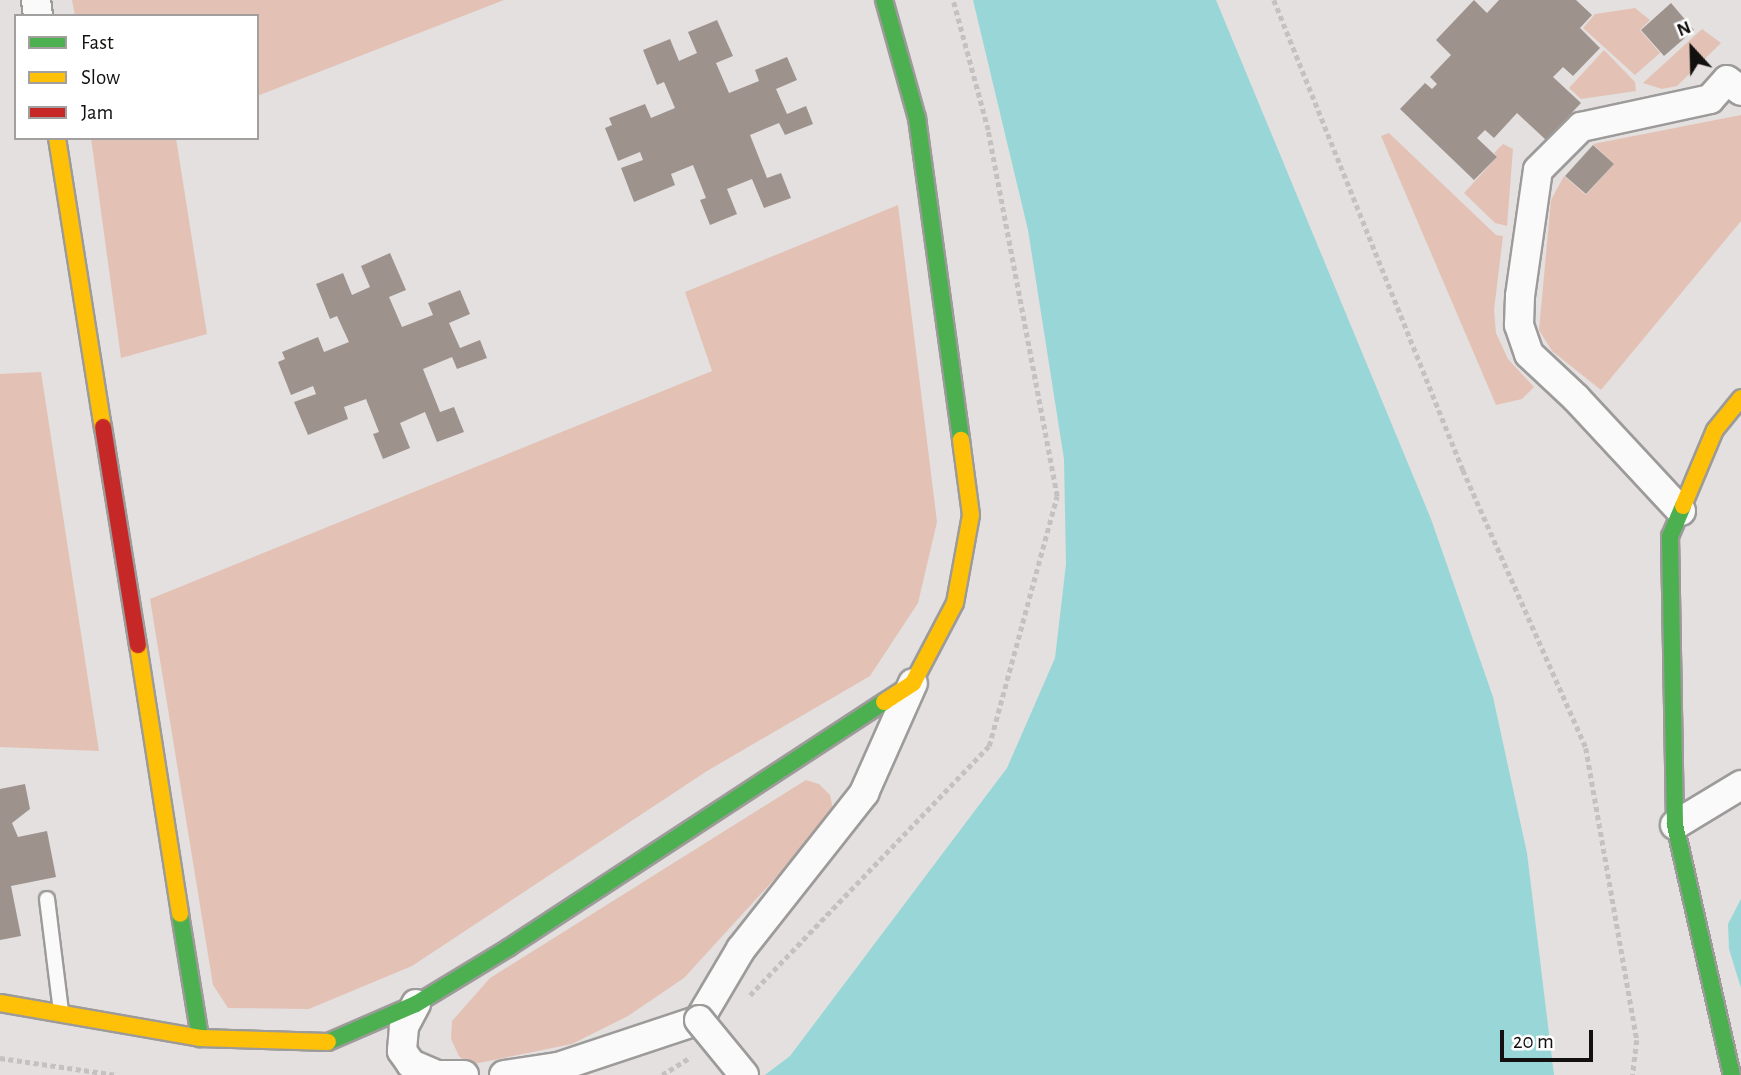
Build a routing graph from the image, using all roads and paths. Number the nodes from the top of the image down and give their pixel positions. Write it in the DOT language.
graph roads {
  1 [pos="884,0"];
  2 [pos="1274,0"];
  3 [pos="1741,91"];
  4 [pos="57,140"];
  5 [pos="1741,398"];
  6 [pos="1681,511"];
  7 [pos="913,683"];
  8 [pos="1741,785"];
  9 [pos="1675,825"];
  10 [pos="47,899"];
  11 [pos="0,1003"];
  12 [pos="416,1004"];
  13 [pos="62,1014"];
  14 [pos="699,1020"];
  15 [pos="201,1038"];
  16 [pos="0,1058"];
  17 [pos="435,1074"];
  18 [pos="117,1075"];
  19 [pos="424,1075"];
  20 [pos="464,1075"];
  21 [pos="504,1075"];
  22 [pos="744,1075"];
  23 [pos="1633,1075"];
  24 [pos="1732,1075"];
  1 -- 7 [label="street"];
  2 -- 23 [label="path"];
  3 -- 6 [label="street"];
  4 -- 15 [label="street"];
  5 -- 6 [label="street"];
  6 -- 9 [label="street"];
  7 -- 12 [label="street"];
  7 -- 14 [label="street"];
  8 -- 9 [label="street"];
  9 -- 24 [label="street"];
  10 -- 13 [label="lane"];
  11 -- 13 [label="street"];
  12 -- 15 [label="street"];
  12 -- 17 [label="street"];
  13 -- 15 [label="street"];
  14 -- 21 [label="street"];
  14 -- 22 [label="street, bridge"];
  16 -- 18 [label="path"];
  17 -- 19 [label="street"];
  17 -- 20 [label="street"];
}
